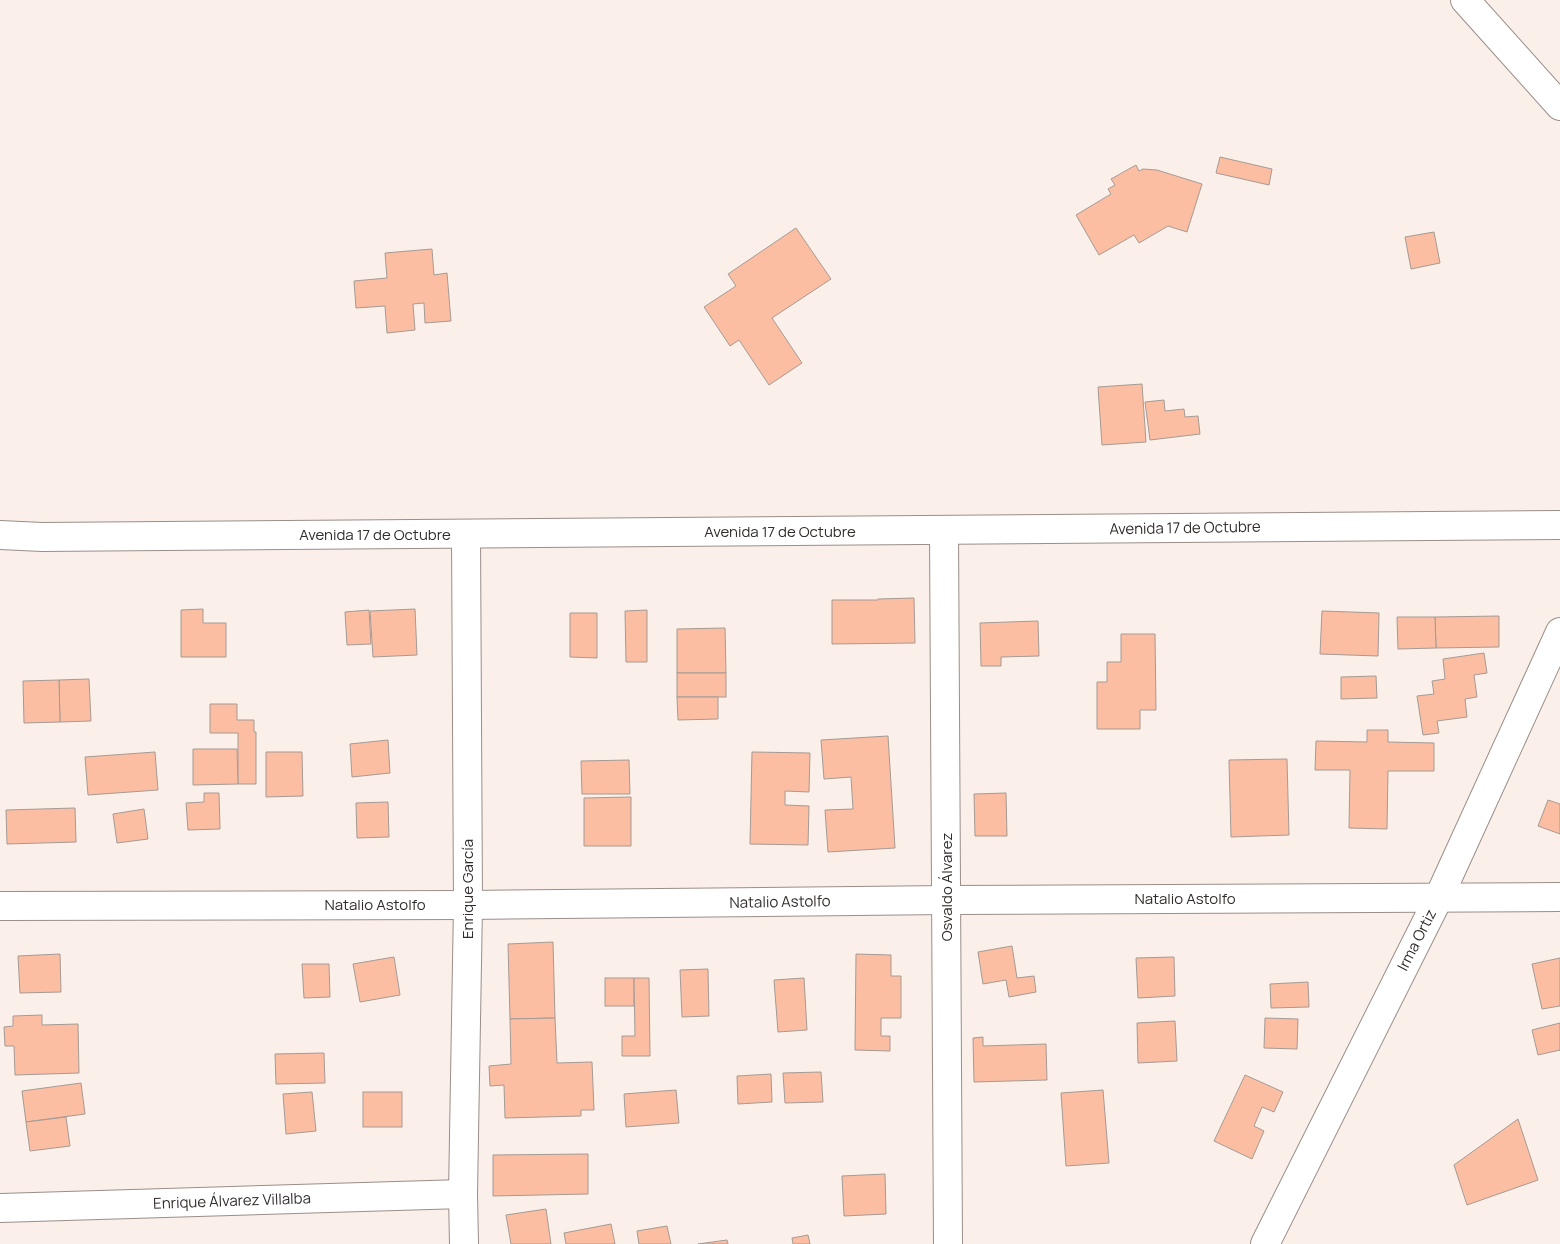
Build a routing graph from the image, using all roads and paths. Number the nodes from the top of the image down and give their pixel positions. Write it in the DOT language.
graph roads {
  1 [pos="1465,0"];
  2 [pos="1560,106"];
  3 [pos="1560,525"];
  4 [pos="944,531"];
  5 [pos="466,534"];
  6 [pos="0,535"];
  7 [pos="1560,632"];
  8 [pos="1439,897"];
  9 [pos="1560,897"];
  10 [pos="947,900"];
  11 [pos="468,905"];
  12 [pos="0,906"];
  13 [pos="463,1194"];
  14 [pos="0,1208"];
  15 [pos="464,1244"];
  16 [pos="948,1244"];
  17 [pos="1265,1244"];
  1 -- 2 [label="street"];
  3 -- 4 [label="street, Avenida 17 de Octubre"];
  4 -- 5 [label="street, Avenida 17 de Octubre"];
  4 -- 10 [label="street, Osvaldo Álvarez"];
  5 -- 6 [label="street, Avenida 17 de Octubre"];
  5 -- 11 [label="street, Enrique García"];
  7 -- 8 [label="street, Irma Ortiz"];
  8 -- 9 [label="street, Natalio Astolfo"];
  8 -- 10 [label="street, Natalio Astolfo"];
  8 -- 17 [label="street, Irma Ortiz"];
  10 -- 11 [label="street, Natalio Astolfo"];
  10 -- 16 [label="street, Osvaldo Álvarez"];
  11 -- 12 [label="street, Natalio Astolfo"];
  11 -- 13 [label="street, Enrique García"];
  13 -- 14 [label="street, Enrique Álvarez Villalba"];
  13 -- 15 [label="street, Enrique García"];
}
